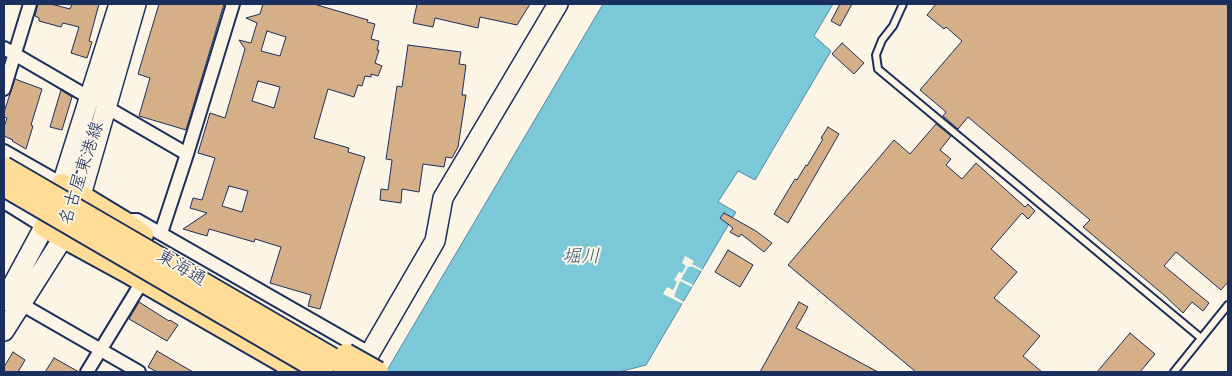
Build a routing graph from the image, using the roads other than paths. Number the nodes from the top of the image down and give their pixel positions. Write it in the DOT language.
graph roads {
  1 [pos="30,4"];
  2 [pos="118,4"];
  3 [pos="136,4"];
  4 [pos="233,4"];
  5 [pos="558,4"];
  6 [pos="903,4"];
  7 [pos="9,52"];
  8 [pos="4,89"];
  9 [pos="98,103"];
  10 [pos="4,151"];
  11 [pos="188,154"];
  12 [pos="4,167"];
  13 [pos="62,184"];
  14 [pos="4,186"];
  15 [pos="80,195"];
  16 [pos="4,202"];
  17 [pos="44,227"];
  18 [pos="152,235"];
  19 [pos="63,238"];
  20 [pos="134,282"];
  21 [pos="9,299"];
  22 [pos="1228,305"];
  23 [pos="4,331"];
  24 [pos="1201,338"];
  25 [pos="100,350"];
  26 [pos="370,353"];
  27 [pos="86,372"];
  28 [pos="139,372"];
  29 [pos="281,372"];
  30 [pos="300,372"];
  31 [pos="323,372"];
  32 [pos="357,372"];
  33 [pos="378,372"];
  34 [pos="1174,372"];
  1 -- 7 [label="street"];
  2 -- 9 [label="main road, 名古屋東港線"];
  3 -- 9 [label="main road, 名古屋東港線"];
  4 -- 11 [label="street"];
  5 -- 26 [label="main road"];
  6 -- 24 [label="lane"];
  7 -- 8 [label="street"];
  7 -- 9 [label="street"];
  9 -- 11 [label="street"];
  9 -- 13 [label="main road, 名古屋東港線"];
  9 -- 15 [label="main road, 名古屋東港線"];
  10 -- 13 [label="street"];
  11 -- 18 [label="street"];
  12 -- 32 [label="main road, 東海通, bridge"];
  13 -- 15 [label="main road"];
  13 -- 17 [label="main road, 名古屋東港線"];
  14 -- 31 [label="main road, 東海通, bridge"];
  15 -- 18 [label="main road"];
  15 -- 19 [label="main road, 名古屋東港線"];
  16 -- 17 [label="street"];
  17 -- 19 [label="main road"];
  17 -- 21 [label="main road, 名古屋東港線"];
  18 -- 26 [label="street"];
  18 -- 33 [label="main road, bridge"];
  19 -- 20 [label="main road"];
  19 -- 21 [label="main road, 名古屋東港線"];
  20 -- 25 [label="street"];
  20 -- 29 [label="street"];
  20 -- 30 [label="main road"];
  21 -- 23 [label="main road, 名古屋東港線"];
  21 -- 25 [label="street"];
  22 -- 24 [label="lane"];
  24 -- 34 [label="lane"];
  25 -- 27 [label="street"];
  25 -- 28 [label="street"];
  26 -- 32 [label="main road"];
}
